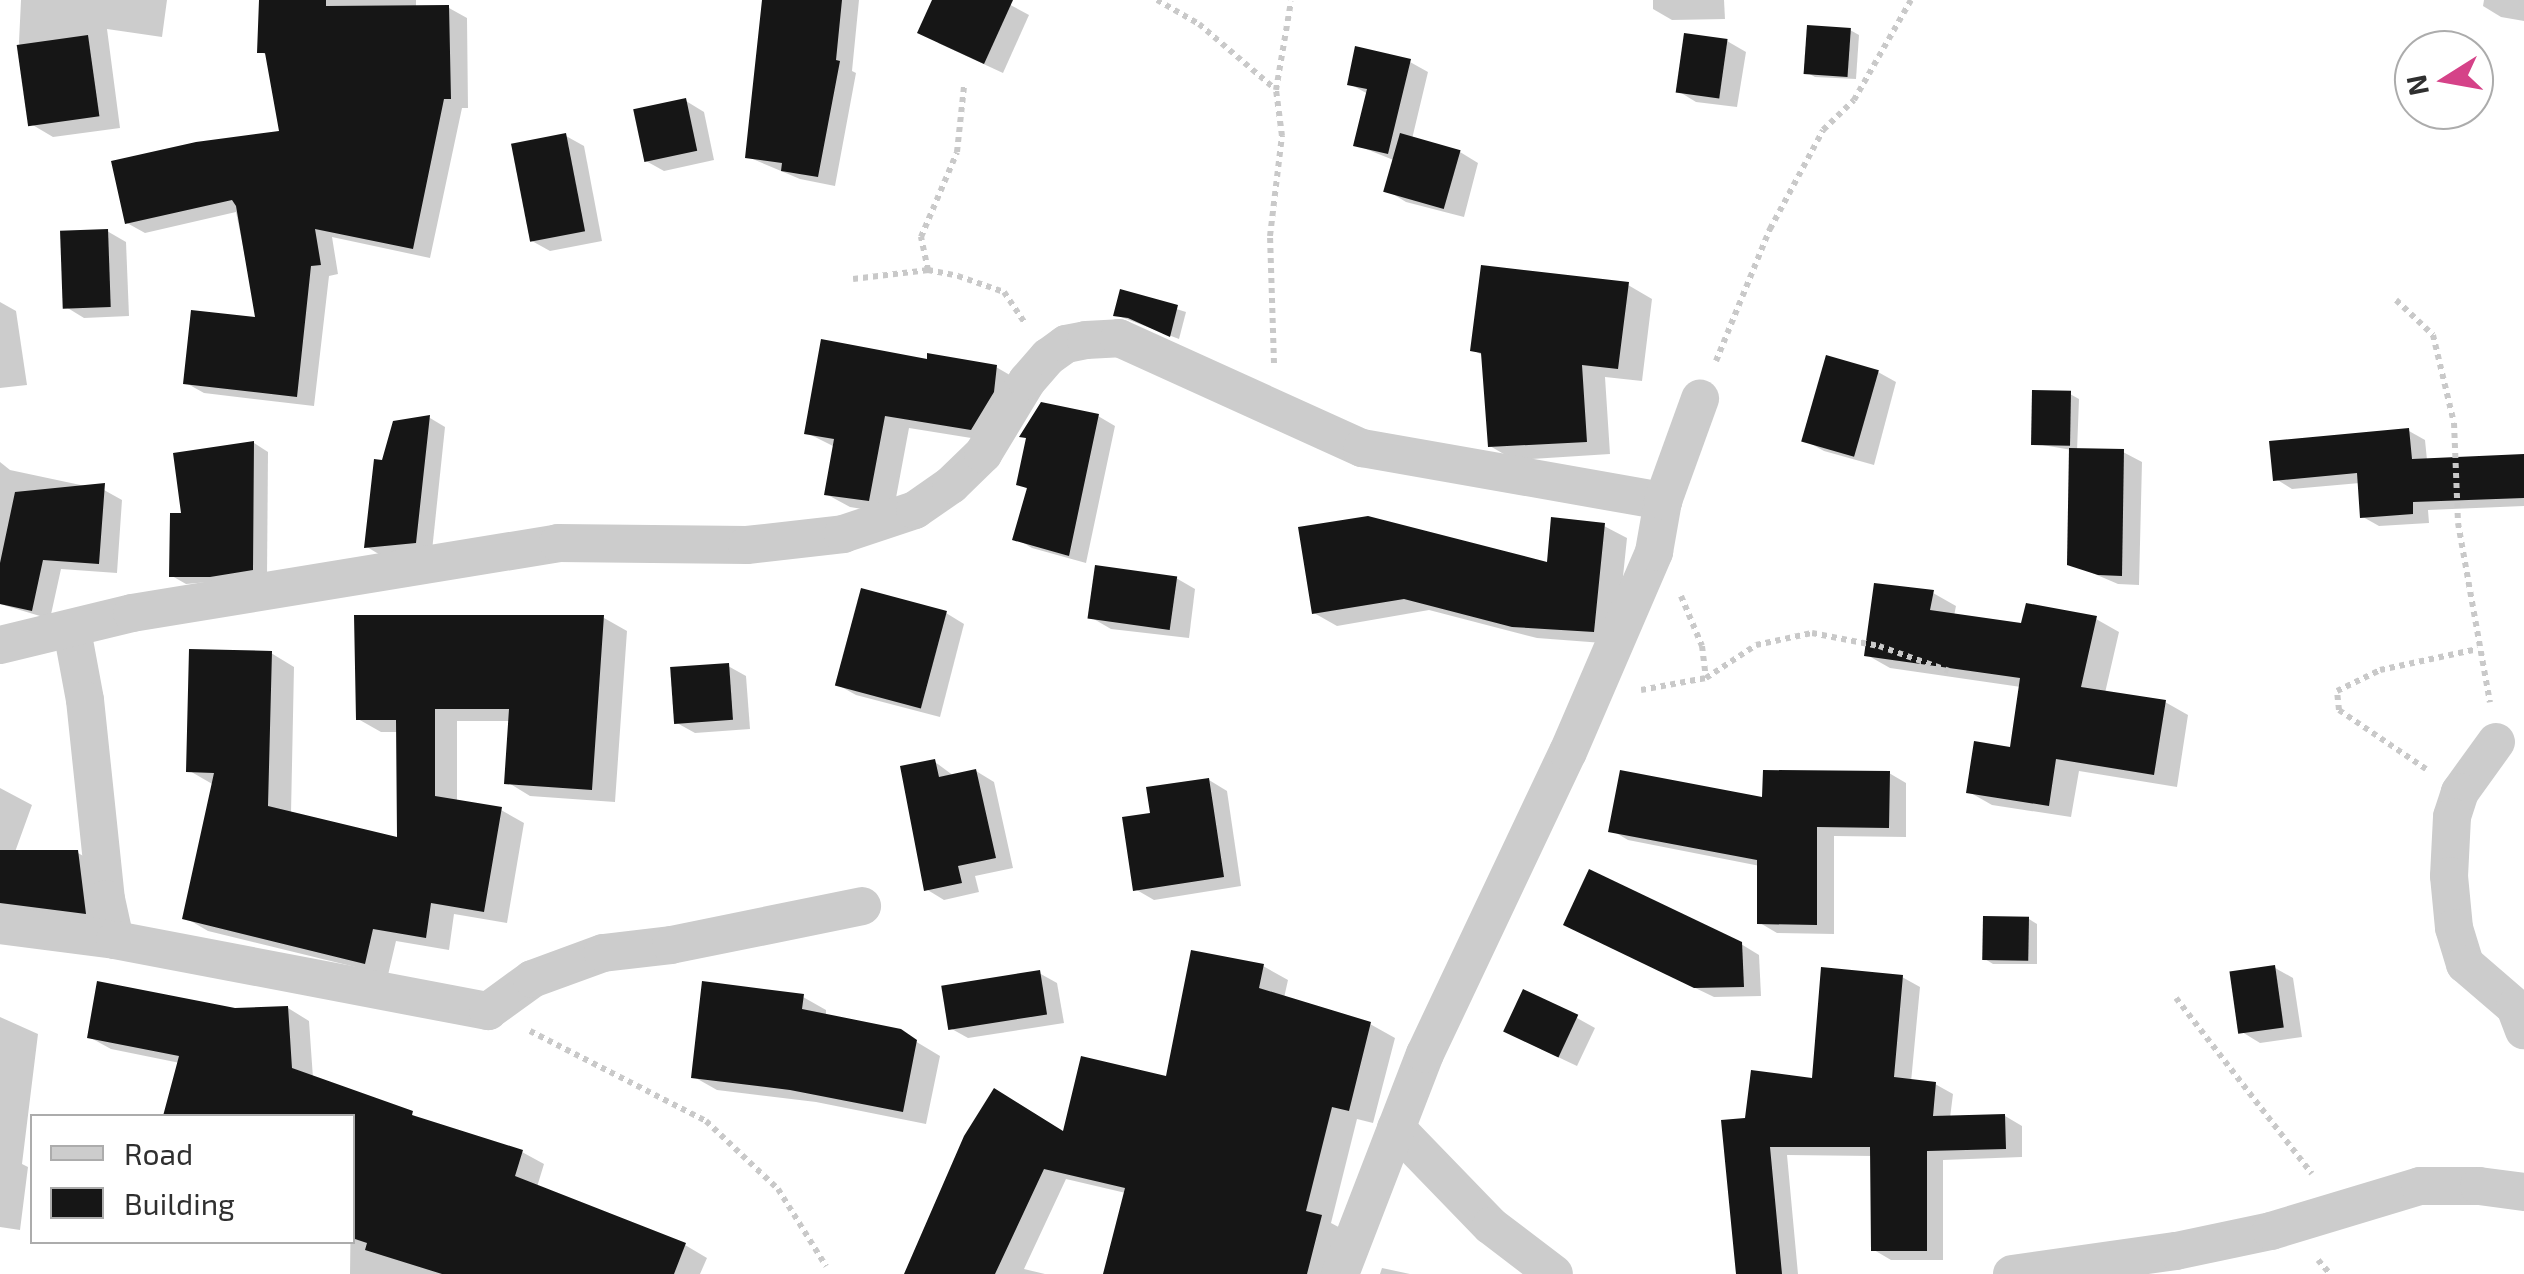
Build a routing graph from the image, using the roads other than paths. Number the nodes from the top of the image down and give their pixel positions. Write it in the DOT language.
graph roads {
  1 [pos="1700,399"];
  2 [pos="1664,501"];
  3 [pos="72,630"];
  4 [pos="0,645"];
  5 [pos="2496,742"];
  6 [pos="862,906"];
  7 [pos="0,925"];
  8 [pos="116,940"];
  9 [pos="2524,1030"];
  10 [pos="1396,1128"];
  11 [pos="2524,1192"];
  12 [pos="1340,1274"];
  13 [pos="1554,1274"];
  14 [pos="2012,1274"];
  1 -- 2 [label="street"];
  2 -- 3 [label="street"];
  2 -- 10 [label="street"];
  3 -- 4 [label="street"];
  3 -- 8 [label="street"];
  5 -- 9 [label="street"];
  6 -- 8 [label="street"];
  7 -- 8 [label="street"];
  10 -- 12 [label="street"];
  10 -- 13 [label="street"];
  11 -- 14 [label="street"];
}
